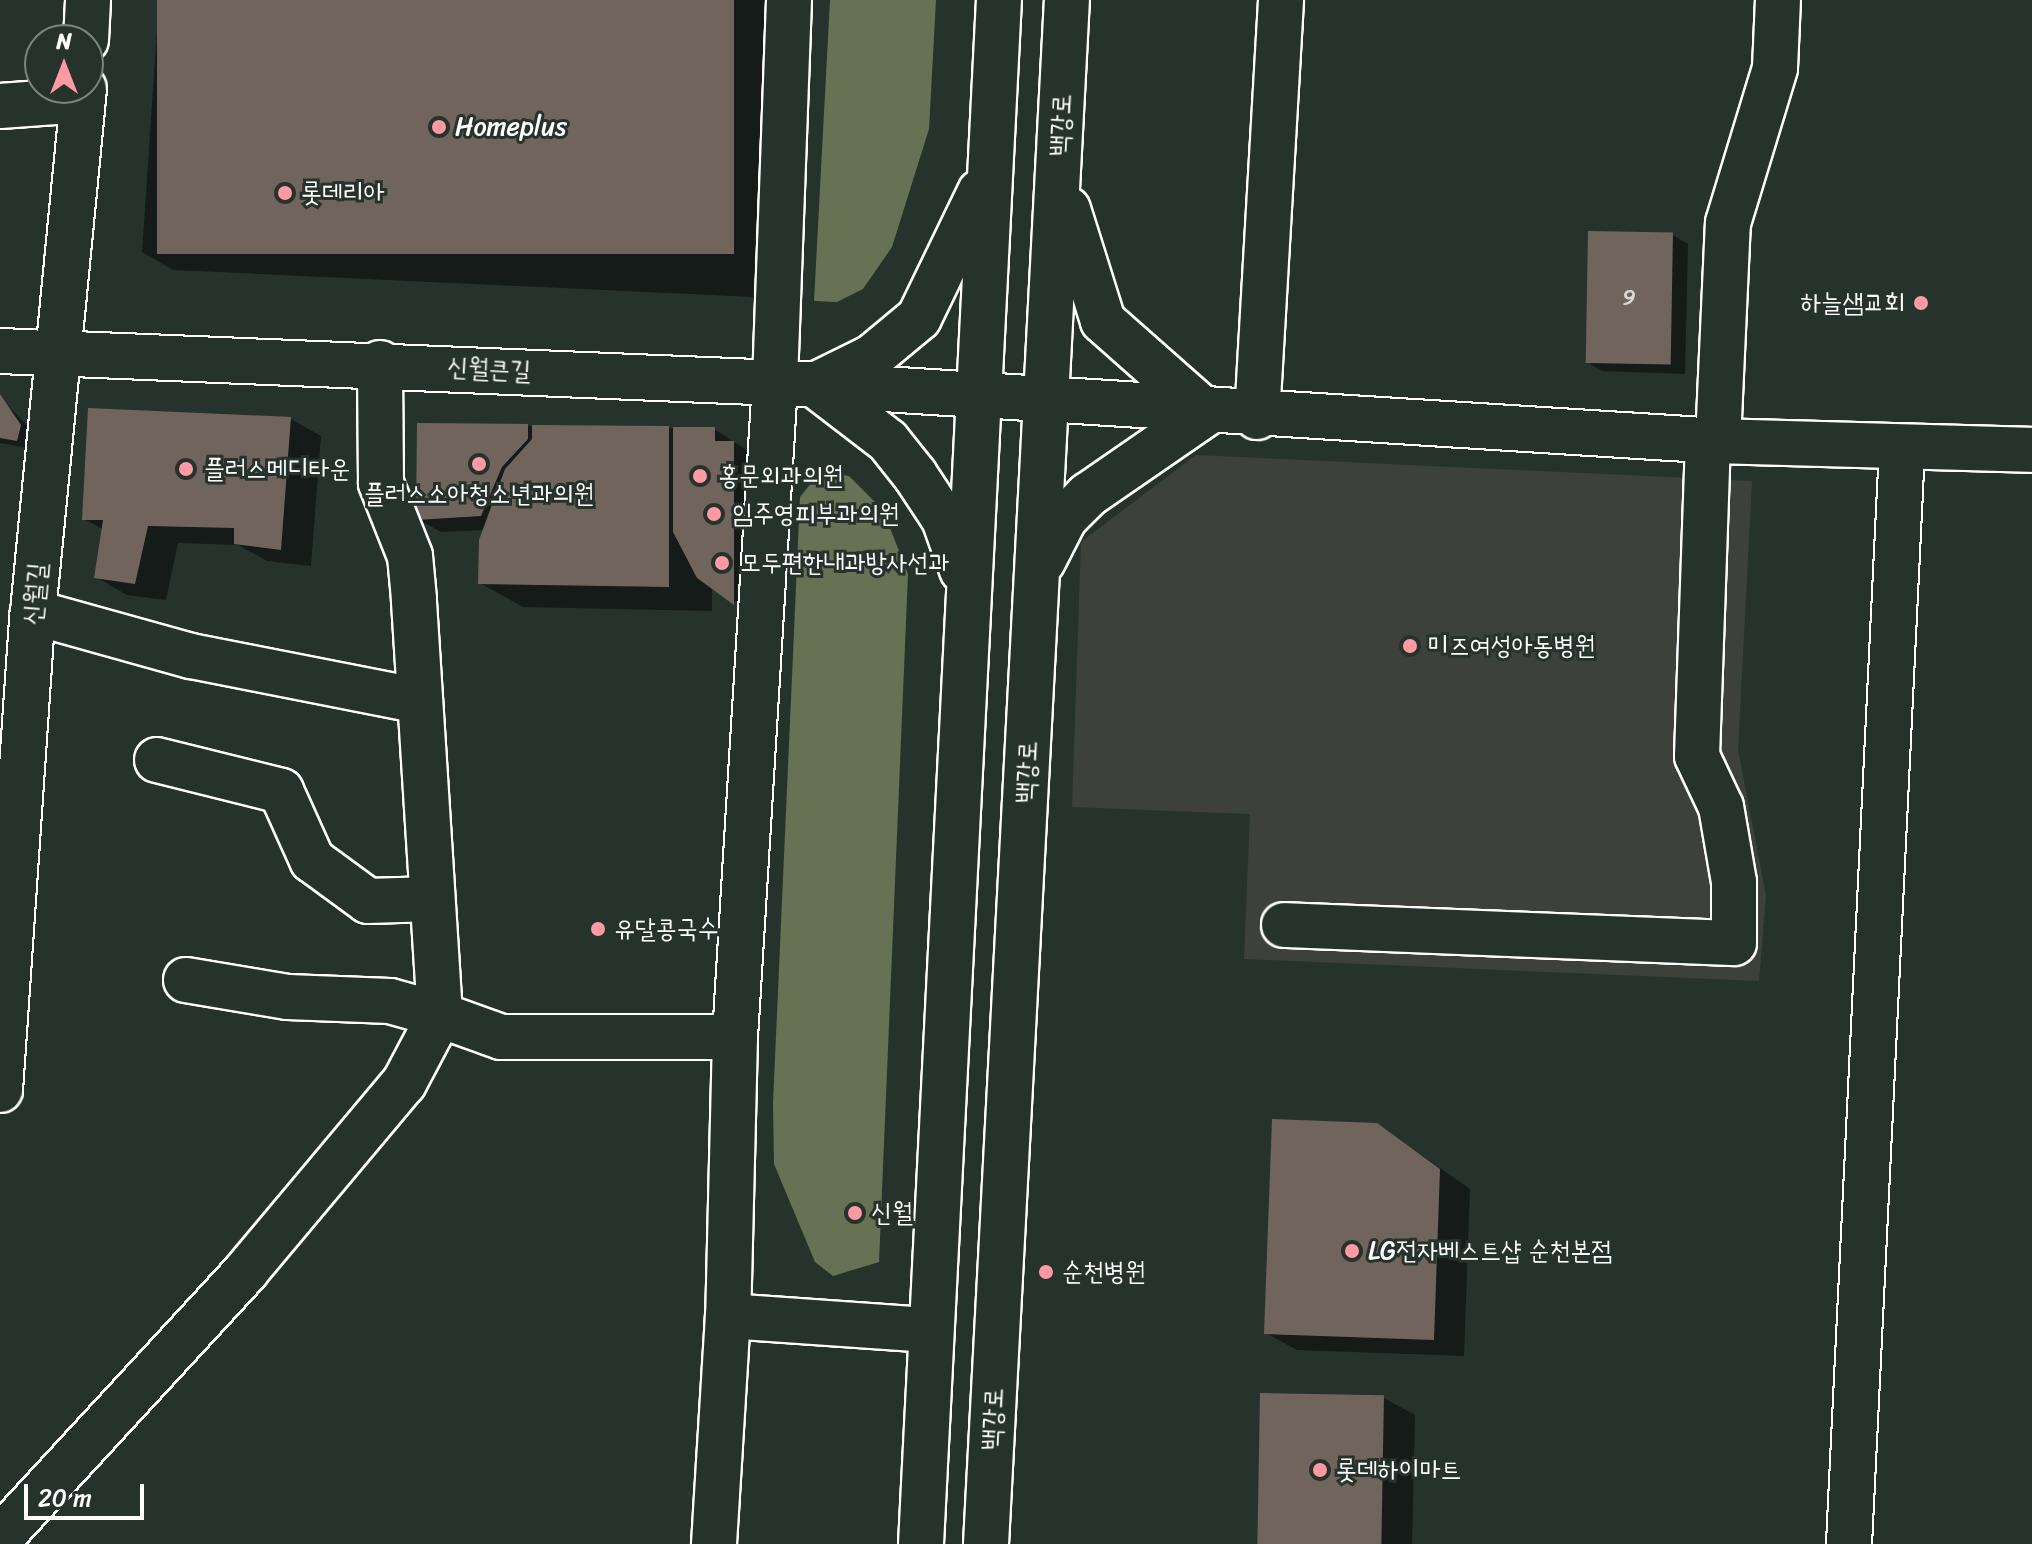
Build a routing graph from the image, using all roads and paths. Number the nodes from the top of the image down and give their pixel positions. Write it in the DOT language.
graph roads {
  1 [pos="88,0"];
  2 [pos="789,0"];
  3 [pos="999,0"];
  4 [pos="1067,0"];
  5 [pos="1281,0"];
  6 [pos="1778,0"];
  7 [pos="87,24"];
  8 [pos="24,103"];
  9 [pos="83,104"];
  10 [pos="0,106"];
  11 [pos="990,172"];
  12 [pos="1059,181"];
  13 [pos="0,351"];
  14 [pos="59,353"];
  15 [pos="380,363"];
  16 [pos="795,384"];
  17 [pos="978,397"];
  18 [pos="1047,403"];
  19 [pos="1207,413"];
  20 [pos="1257,417"];
  21 [pos="1713,441"];
  22 [pos="1902,447"];
  23 [pos="2032,450"];
  24 [pos="1037,579"];
  25 [pos="968,588"];
  26 [pos="33,612"];
  27 [pos="420,701"];
  28 [pos="157,760"];
  29 [pos="432,899"];
  30 [pos="1284,925"];
  31 [pos="186,980"];
  32 [pos="440,1015"];
  33 [pos="735,1037"];
  34 [pos="0,1090"];
  35 [pos="728,1316"];
  36 [pos="930,1330"];
  37 [pos="0,1538"];
  38 [pos="714,1544"];
  39 [pos="921,1544"];
  40 [pos="986,1544"];
  41 [pos="1849,1544"];
  1 -- 7 [label="street"];
  2 -- 16 [label="street"];
  3 -- 11 [label="street"];
  4 -- 12 [label="street, 백강로"];
  5 -- 20 [label="street"];
  6 -- 21 [label="street"];
  8 -- 10 [label="street, 신월길"];
  9 -- 14 [label="street, 신월길"];
  11 -- 16 [label="street"];
  11 -- 17 [label="street"];
  12 -- 18 [label="street, 백강로"];
  12 -- 19 [label="street"];
  13 -- 14 [label="street, 신월큰길"];
  14 -- 15 [label="street, 신월큰길"];
  14 -- 26 [label="street, 신월길"];
  15 -- 16 [label="street, 신월큰길"];
  15 -- 27 [label="street"];
  16 -- 17 [label="street, 신월큰길"];
  16 -- 25 [label="street"];
  16 -- 33 [label="street"];
  17 -- 18 [label="street, 신월큰길"];
  17 -- 25 [label="street"];
  18 -- 19 [label="street, 신월큰길"];
  18 -- 24 [label="street, 백강로"];
  19 -- 20 [label="street, 신월큰길"];
  19 -- 24 [label="street"];
  20 -- 21 [label="street, 신월큰길"];
  21 -- 22 [label="street, 신월큰길"];
  21 -- 30 [label="street"];
  22 -- 23 [label="street, 신월큰길"];
  22 -- 41 [label="street"];
  24 -- 40 [label="street, 백강로"];
  25 -- 36 [label="street"];
  26 -- 27 [label="street"];
  26 -- 34 [label="street, 신월길"];
  27 -- 29 [label="street"];
  28 -- 29 [label="street"];
  29 -- 32 [label="street"];
  31 -- 32 [label="street"];
  32 -- 33 [label="street"];
  32 -- 37 [label="street"];
  33 -- 35 [label="street"];
  35 -- 36 [label="street"];
  35 -- 38 [label="street"];
  36 -- 39 [label="street"];
}
